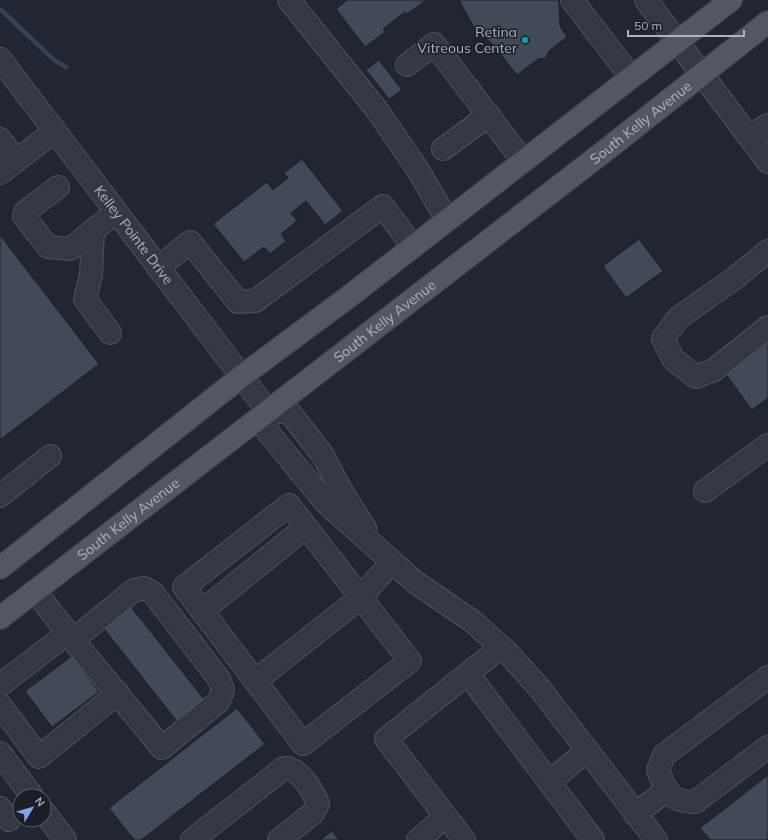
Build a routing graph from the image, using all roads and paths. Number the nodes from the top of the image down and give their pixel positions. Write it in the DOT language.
graph roads {
  1 [pos="288,0"];
  2 [pos="572,0"];
  3 [pos="646,0"];
  4 [pos="731,0"];
  5 [pos="768,22"];
  6 [pos="676,41"];
  7 [pos="0,59"];
  8 [pos="407,65"];
  9 [pos="703,75"];
  10 [pos="631,77"];
  11 [pos="489,115"];
  12 [pos="768,125"];
  13 [pos="55,131"];
  14 [pos="749,136"];
  15 [pos="0,139"];
  16 [pos="443,149"];
  17 [pos="523,161"];
  18 [pos="768,162"];
  19 [pos="8,167"];
  20 [pos="58,187"];
  21 [pos="115,213"];
  22 [pos="447,220"];
  23 [pos="93,230"];
  24 [pos="413,247"];
  25 [pos="768,251"];
  26 [pos="158,268"];
  27 [pos="768,327"];
  28 [pos="110,333"];
  29 [pos="242,376"];
  30 [pos="267,410"];
  31 [pos="768,445"];
  32 [pos="50,456"];
  33 [pos="705,491"];
  34 [pos="0,496"];
  35 [pos="306,527"];
  36 [pos="386,557"];
  37 [pos="0,568"];
  38 [pos="35,591"];
  39 [pos="360,598"];
  40 [pos="202,611"];
  41 [pos="0,618"];
  42 [pos="70,637"];
  43 [pos="502,647"];
  44 [pos="468,674"];
  45 [pos="768,677"];
  46 [pos="255,681"];
  47 [pos="0,685"];
  48 [pos="118,693"];
  49 [pos="0,706"];
  50 [pos="768,747"];
  51 [pos="588,750"];
  52 [pos="2,760"];
  53 [pos="549,782"];
  54 [pos="25,788"];
  55 [pos="666,791"];
  56 [pos="635,814"];
  57 [pos="446,816"];
  58 [pos="192,840"];
  59 [pos="279,840"];
  60 [pos="418,840"];
  61 [pos="464,840"];
  62 [pos="593,840"];
  63 [pos="656,840"];
  1 -- 22 [label="street"];
  2 -- 10 [label="street"];
  3 -- 6 [label="street"];
  4 -- 6 [label="main road"];
  5 -- 9 [label="main road, South Kelly Avenue"];
  6 -- 9 [label="street"];
  6 -- 10 [label="main road"];
  7 -- 13 [label="street, Kelley Pointe Drive"];
  8 -- 11 [label="street"];
  9 -- 14 [label="street"];
  9 -- 30 [label="main road, South Kelly Avenue"];
  10 -- 17 [label="main road"];
  11 -- 16 [label="street"];
  11 -- 17 [label="street"];
  12 -- 14 [label="street"];
  13 -- 19 [label="street"];
  13 -- 21 [label="street, Kelley Pointe Drive"];
  14 -- 18 [label="street"];
  15 -- 19 [label="street"];
  17 -- 22 [label="main road"];
  20 -- 23 [label="street"];
  21 -- 23 [label="street"];
  21 -- 26 [label="street, Kelley Pointe Drive"];
  22 -- 24 [label="main road"];
  23 -- 28 [label="street"];
  24 -- 26 [label="street"];
  24 -- 29 [label="main road"];
  25 -- 27 [label="street"];
  26 -- 29 [label="street, Kelley Pointe Drive"];
  29 -- 30 [label="street, Kelley Pointe Drive"];
  29 -- 37 [label="main road"];
  30 -- 36 [label="street"];
  30 -- 36 [label="street"];
  30 -- 38 [label="main road, South Kelly Avenue"];
  31 -- 33 [label="street"];
  32 -- 34 [label="street"];
  35 -- 39 [label="street"];
  35 -- 40 [label="street"];
  35 -- 40 [label="street"];
  36 -- 39 [label="street"];
  36 -- 43 [label="street"];
  38 -- 41 [label="main road, South Kelly Avenue"];
  38 -- 42 [label="street"];
  39 -- 46 [label="street"];
  39 -- 46 [label="street"];
  40 -- 46 [label="street"];
  42 -- 47 [label="street"];
  42 -- 48 [label="street"];
  42 -- 48 [label="street"];
  43 -- 44 [label="street"];
  43 -- 51 [label="street"];
  44 -- 53 [label="street"];
  44 -- 57 [label="street"];
  45 -- 55 [label="street"];
  48 -- 49 [label="street"];
  50 -- 55 [label="street"];
  51 -- 53 [label="street"];
  51 -- 56 [label="street"];
  52 -- 54 [label="street"];
  53 -- 62 [label="street"];
  55 -- 56 [label="street"];
  56 -- 63 [label="street"];
  57 -- 60 [label="street"];
  57 -- 61 [label="street"];
  58 -- 59 [label="street"];
}
